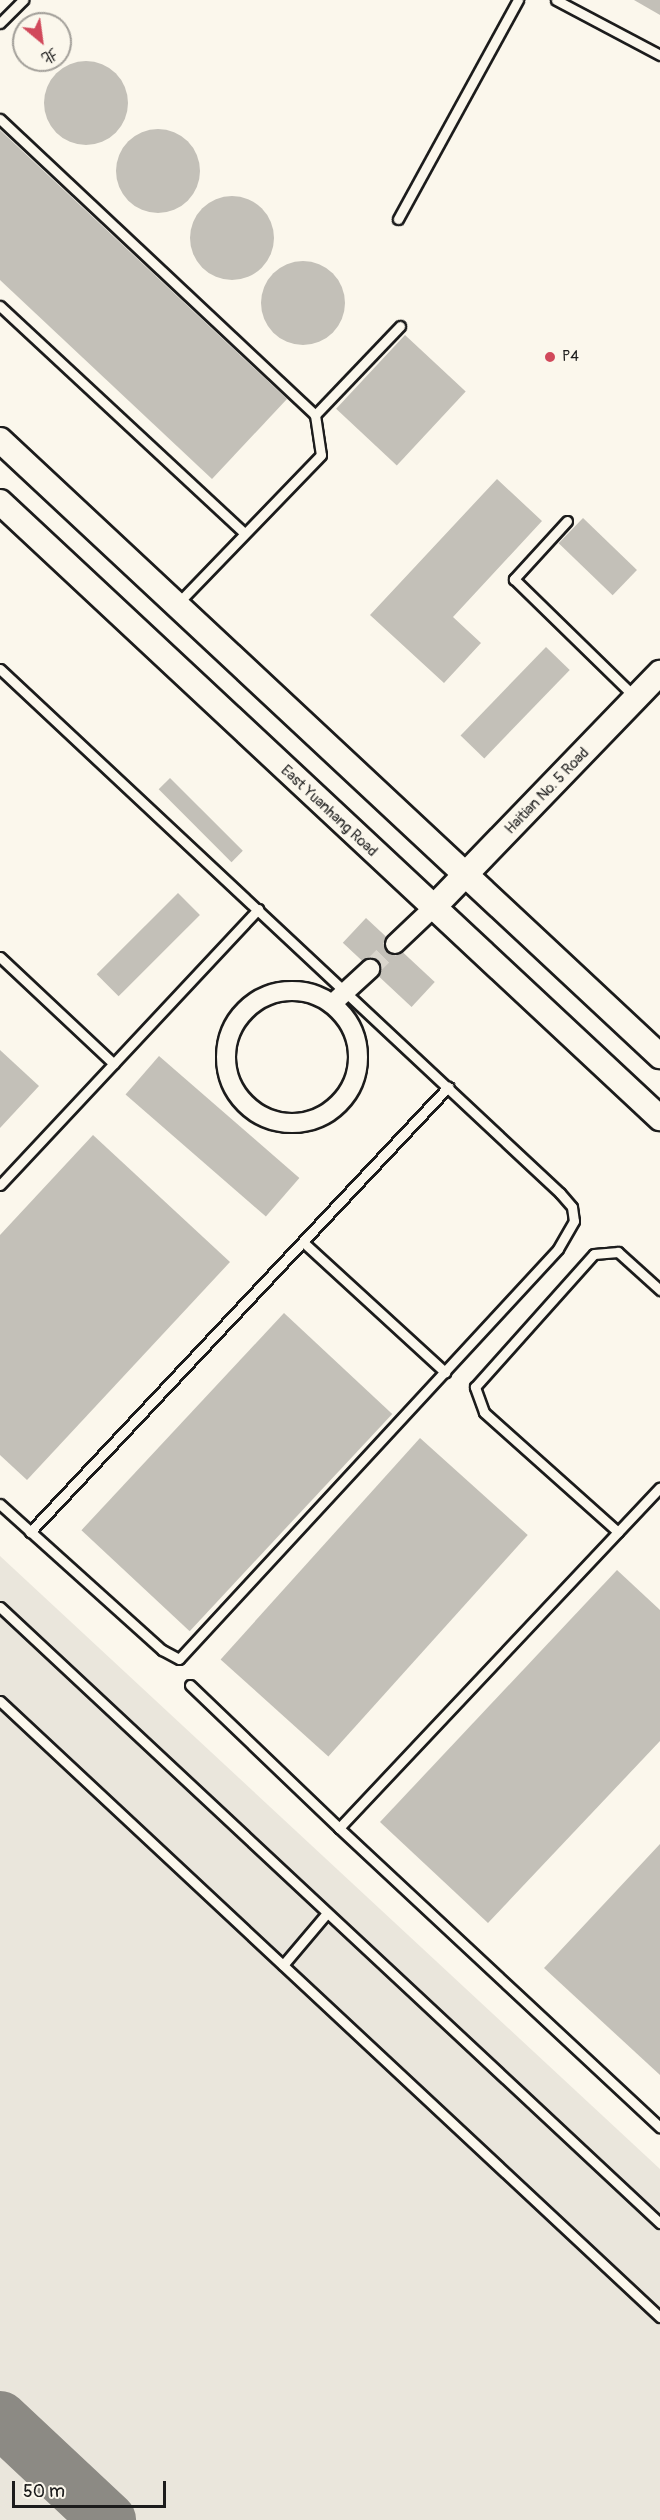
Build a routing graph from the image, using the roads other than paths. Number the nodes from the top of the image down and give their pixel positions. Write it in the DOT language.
graph roads {
  1 [pos="23,0"];
  2 [pos="518,0"];
  3 [pos="556,0"];
  4 [pos="0,23"];
  5 [pos="660,55"];
  6 [pos="0,119"];
  7 [pos="398,219"];
  8 [pos="0,306"];
  9 [pos="400,326"];
  10 [pos="315,415"];
  11 [pos="0,440"];
  12 [pos="0,502"];
  13 [pos="567,521"];
  14 [pos="244,534"];
  15 [pos="176,604"];
  16 [pos="0,669"];
  17 [pos="660,673"];
  18 [pos="636,698"];
  19 [pos="467,876"];
  20 [pos="433,908"];
  21 [pos="258,909"];
  22 [pos="395,944"];
  23 [pos="0,957"];
  24 [pos="370,969"];
  25 [pos="346,990"];
  26 [pos="332,1004"];
  27 [pos="660,1056"];
  28 [pos="114,1064"];
  29 [pos="448,1087"];
  30 [pos="660,1118"];
  31 [pos="0,1185"];
  32 [pos="303,1242"];
  33 [pos="660,1290"];
  34 [pos="445,1372"];
  35 [pos="660,1487"];
  36 [pos="0,1504"];
  37 [pos="30,1532"];
  38 [pos="618,1532"];
  39 [pos="0,1607"];
  40 [pos="190,1685"];
  41 [pos="0,1701"];
  42 [pos="339,1828"];
  43 [pos="327,1912"];
  44 [pos="283,1965"];
  45 [pos="660,2127"];
  46 [pos="660,2223"];
  47 [pos="660,2317"];
  1 -- 4 [label="lane"];
  2 -- 7 [label="lane"];
  3 -- 5 [label="lane"];
  6 -- 10 [label="lane"];
  8 -- 14 [label="lane"];
  9 -- 10 [label="lane"];
  10 -- 14 [label="lane"];
  11 -- 15 [label="street"];
  12 -- 20 [label="street, East Yuanhang Road"];
  13 -- 18 [label="lane"];
  14 -- 15 [label="lane"];
  15 -- 19 [label="street"];
  16 -- 21 [label="lane"];
  17 -- 18 [label="street, Haitian No. 5 Road"];
  18 -- 19 [label="street, Haitian No. 5 Road"];
  19 -- 20 [label="street, Haitian No. 5 Road"];
  19 -- 27 [label="street"];
  20 -- 22 [label="street"];
  20 -- 30 [label="street, East Yuanhang Road"];
  21 -- 25 [label="lane"];
  21 -- 28 [label="lane"];
  23 -- 28 [label="lane"];
  24 -- 25 [label="street"];
  25 -- 26 [label="street"];
  25 -- 29 [label="lane"];
  26 -- 26 [label="street"];
  28 -- 31 [label="lane"];
  29 -- 32 [label="lane"];
  29 -- 34 [label="lane"];
  32 -- 34 [label="lane"];
  32 -- 37 [label="lane"];
  33 -- 38 [label="lane"];
  34 -- 37 [label="lane"];
  35 -- 38 [label="lane"];
  36 -- 37 [label="lane"];
  38 -- 42 [label="lane"];
  39 -- 43 [label="lane"];
  40 -- 42 [label="lane"];
  41 -- 44 [label="lane"];
  42 -- 45 [label="lane"];
  43 -- 44 [label="lane"];
  43 -- 46 [label="lane"];
  44 -- 47 [label="lane"];
}
